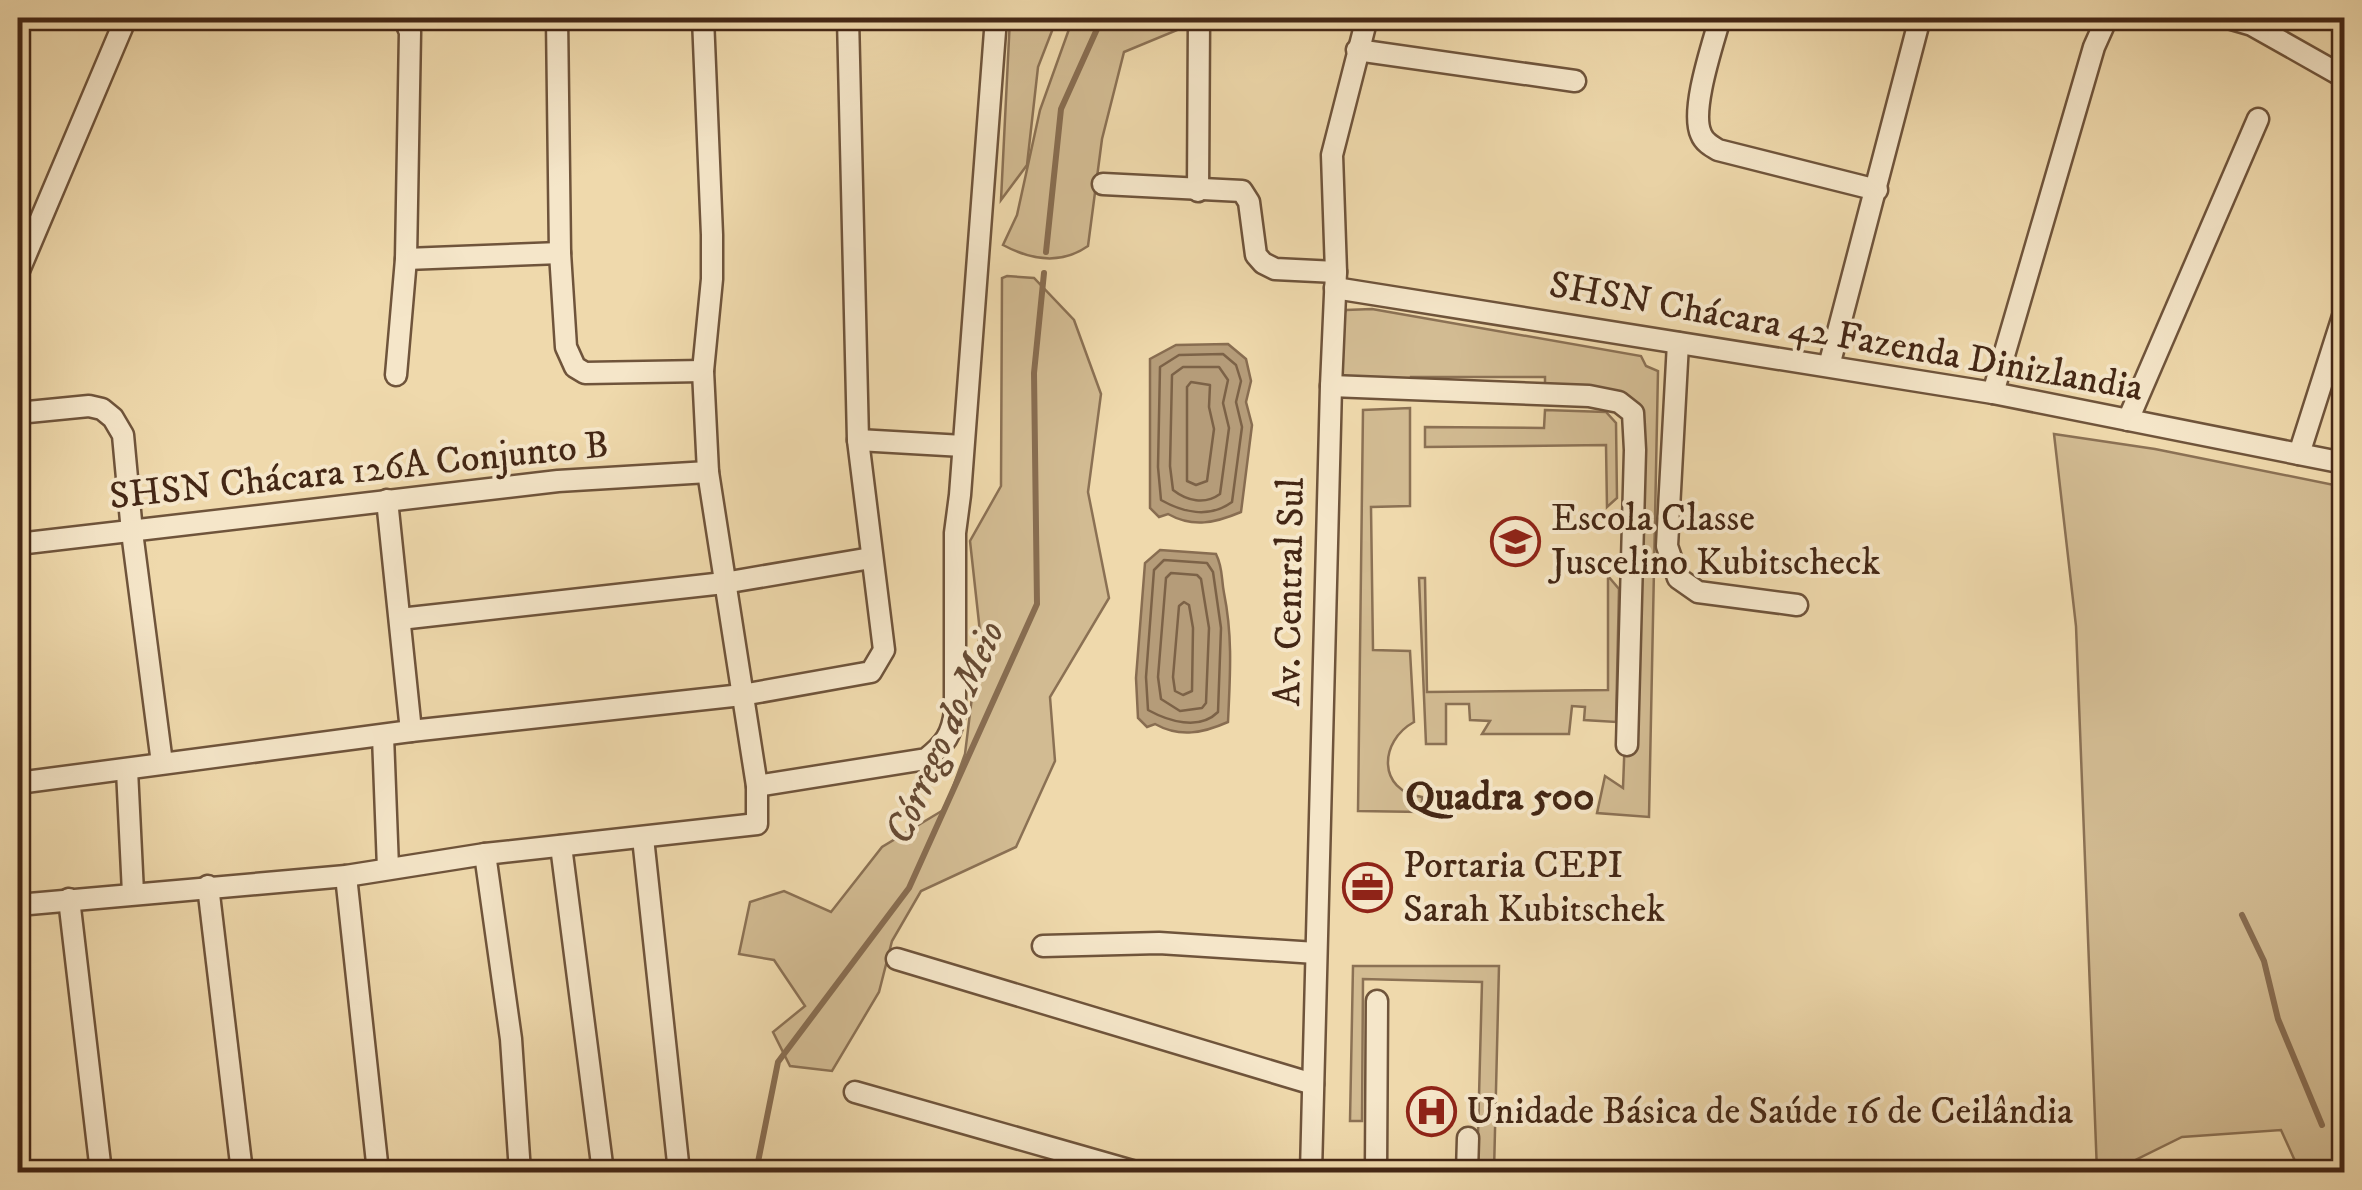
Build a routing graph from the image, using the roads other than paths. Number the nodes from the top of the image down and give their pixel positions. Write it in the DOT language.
graph roads {
  1 [pos="126,18"];
  2 [pos="404,18"];
  3 [pos="557,18"];
  4 [pos="702,18"];
  5 [pos="848,18"];
  6 [pos="996,18"];
  7 [pos="1199,18"];
  8 [pos="1367,18"];
  9 [pos="1720,18"];
  10 [pos="1920,18"];
  11 [pos="2107,18"];
  12 [pos="2228,18"];
  13 [pos="2253,21"];
  14 [pos="1358,50"];
  15 [pos="2344,76"];
  16 [pos="1574,81"];
  17 [pos="2258,119"];
  18 [pos="1104,184"];
  19 [pos="1877,190"];
  20 [pos="1198,191"];
  21 [pos="560,253"];
  22 [pos="406,259"];
  23 [pos="18,272"];
  24 [pos="1336,280"];
  25 [pos="2344,313"];
  26 [pos="1678,343"];
  27 [pos="1830,366"];
  28 [pos="702,370"];
  29 [pos="396,375"];
  30 [pos="1330,386"];
  31 [pos="1993,394"];
  32 [pos="18,413"];
  33 [pos="2128,420"];
  34 [pos="858,440"];
  35 [pos="963,446"];
  36 [pos="2299,454"];
  37 [pos="2344,463"];
  38 [pos="708,472"];
  39 [pos="387,500"];
  40 [pos="132,532"];
  41 [pos="18,544"];
  42 [pos="871,558"];
  43 [pos="724,583"];
  44 [pos="1797,604"];
  45 [pos="400,619"];
  46 [pos="742,695"];
  47 [pos="411,731"];
  48 [pos="383,736"];
  49 [pos="1627,745"];
  50 [pos="162,764"];
  51 [pos="127,770"];
  52 [pos="18,783"];
  53 [pos="757,786"];
  54 [pos="642,838"];
  55 [pos="561,846"];
  56 [pos="485,854"];
  57 [pos="388,868"];
  58 [pos="346,876"];
  59 [pos="208,886"];
  60 [pos="133,893"];
  61 [pos="69,900"];
  62 [pos="18,905"];
  63 [pos="1043,946"];
  64 [pos="1316,953"];
  65 [pos="897,959"];
  66 [pos="1377,1002"];
  67 [pos="1313,1084"];
  68 [pos="855,1092"];
  69 [pos="1468,1138"];
  70 [pos="101,1172"];
  71 [pos="242,1172"];
  72 [pos="378,1172"];
  73 [pos="520,1172"];
  74 [pos="603,1172"];
  75 [pos="680,1172"];
  76 [pos="1136,1172"];
  77 [pos="1310,1172"];
  78 [pos="1376,1172"];
  79 [pos="1467,1172"];
  1 -- 23 [label="street"];
  2 -- 22 [label="street"];
  3 -- 21 [label="street"];
  4 -- 28 [label="street"];
  5 -- 34 [label="street"];
  6 -- 35 [label="street"];
  7 -- 20 [label="street"];
  8 -- 14 [label="street, Av. Central Sul"];
  9 -- 19 [label="street"];
  10 -- 19 [label="street"];
  11 -- 31 [label="street"];
  12 -- 13 [label="street"];
  13 -- 15 [label="street"];
  14 -- 16 [label="street"];
  14 -- 24 [label="street, Av. Central Sul"];
  17 -- 33 [label="street"];
  18 -- 20 [label="street"];
  19 -- 27 [label="street"];
  20 -- 24 [label="street, SHSN Chácara 42 Fazenda Dinizlandia"];
  21 -- 22 [label="street"];
  21 -- 28 [label="street"];
  22 -- 29 [label="street"];
  24 -- 26 [label="street, SHSN Chácara 42 Fazenda Dinizlandia"];
  24 -- 30 [label="street, Av. Central Sul"];
  25 -- 36 [label="street"];
  26 -- 27 [label="street, SHSN Chácara 42 Fazenda Dinizlandia"];
  26 -- 44 [label="street"];
  27 -- 31 [label="street, SHSN Chácara 42 Fazenda Dinizlandia"];
  28 -- 38 [label="street"];
  30 -- 49 [label="street"];
  30 -- 64 [label="street, Av. Central Sul"];
  31 -- 33 [label="street, SHSN Chácara 42 Fazenda Dinizlandia"];
  32 -- 40 [label="street"];
  33 -- 36 [label="street, SHSN Chácara 42 Fazenda Dinizlandia"];
  34 -- 35 [label="street"];
  34 -- 42 [label="street"];
  35 -- 53 [label="street"];
  36 -- 37 [label="street, SHSN Chácara 42 Fazenda Dinizlandia"];
  38 -- 39 [label="street, SHSN Chácara 126A Conjunto B"];
  38 -- 43 [label="street"];
  39 -- 40 [label="street, SHSN Chácara 126A Conjunto B"];
  39 -- 45 [label="street"];
  40 -- 41 [label="street, SHSN Chácara 126A Conjunto B"];
  40 -- 50 [label="street"];
  42 -- 43 [label="street"];
  42 -- 46 [label="street"];
  43 -- 45 [label="street"];
  43 -- 46 [label="street"];
  45 -- 47 [label="street"];
  46 -- 47 [label="street"];
  46 -- 53 [label="street"];
  47 -- 48 [label="street"];
  48 -- 50 [label="street"];
  48 -- 57 [label="street"];
  50 -- 51 [label="street"];
  51 -- 52 [label="street"];
  51 -- 60 [label="street"];
  53 -- 54 [label="street"];
  54 -- 55 [label="street"];
  54 -- 75 [label="street"];
  55 -- 56 [label="street"];
  55 -- 74 [label="street"];
  56 -- 57 [label="street"];
  56 -- 73 [label="street"];
  57 -- 58 [label="street"];
  58 -- 59 [label="street"];
  58 -- 72 [label="street"];
  59 -- 60 [label="street"];
  59 -- 71 [label="street"];
  60 -- 61 [label="street"];
  61 -- 62 [label="street"];
  61 -- 70 [label="street"];
  63 -- 64 [label="street"];
  64 -- 67 [label="street, Av. Central Sul"];
  65 -- 67 [label="street"];
  66 -- 78 [label="street"];
  67 -- 77 [label="street, Av. Central Sul"];
  68 -- 76 [label="street"];
  69 -- 79 [label="street"];
}
